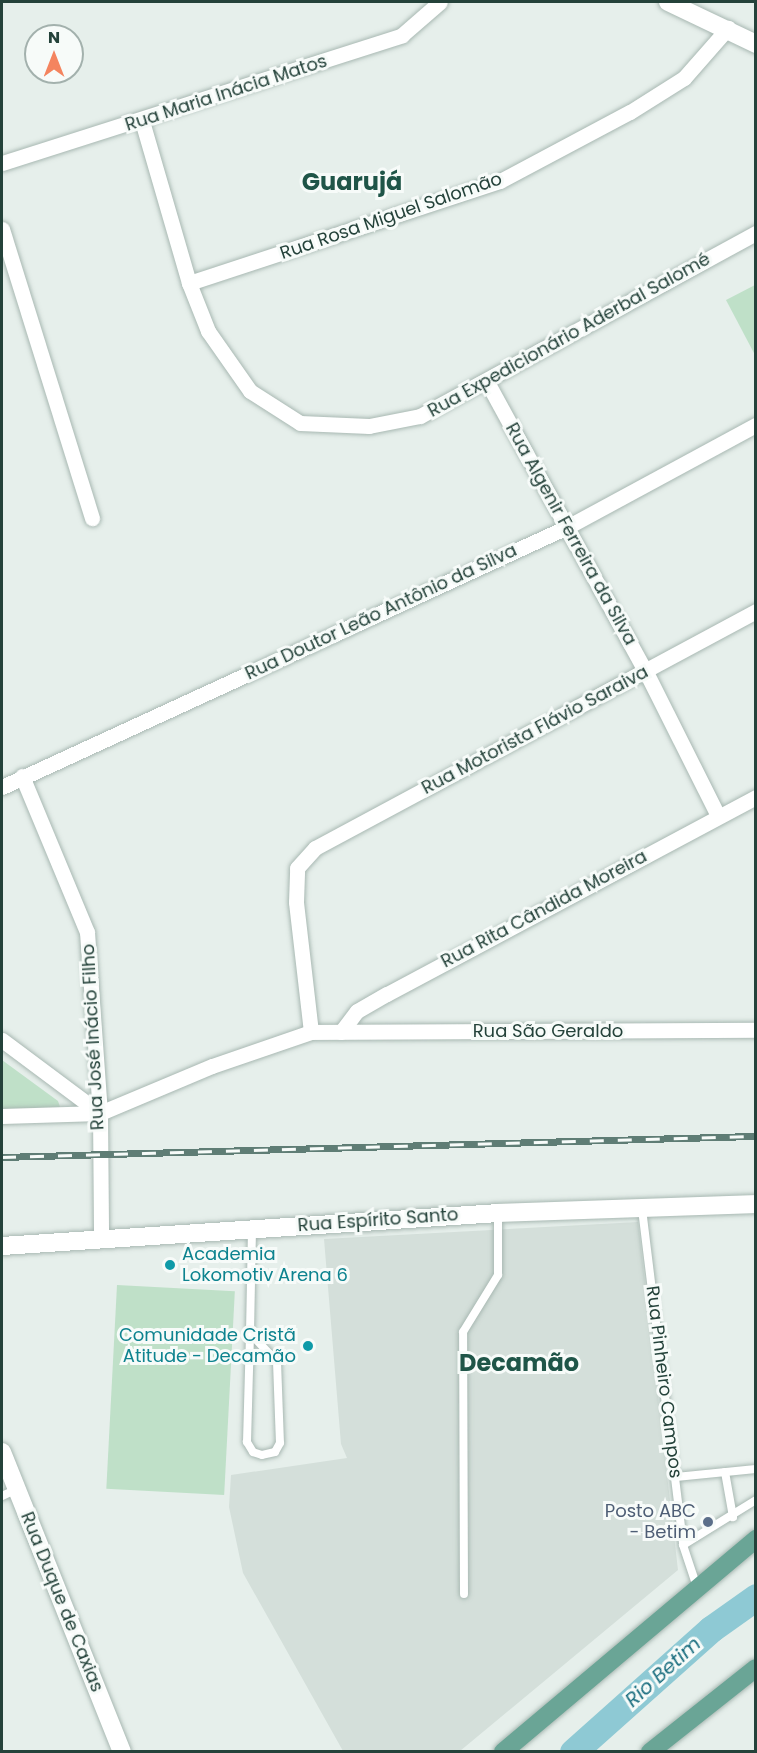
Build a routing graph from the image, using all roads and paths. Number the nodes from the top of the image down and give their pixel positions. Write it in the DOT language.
graph roads {
  1 [pos="440,2"];
  2 [pos="668,2"];
  3 [pos="728,28"];
  4 [pos="756,44"];
  5 [pos="142,121"];
  6 [pos="2,163"];
  7 [pos="2,229"];
  8 [pos="756,233"];
  9 [pos="189,284"];
  10 [pos="487,382"];
  11 [pos="756,425"];
  12 [pos="92,518"];
  13 [pos="567,527"];
  14 [pos="756,611"];
  15 [pos="645,670"];
  16 [pos="22,776"];
  17 [pos="2,787"];
  18 [pos="756,797"];
  19 [pos="718,816"];
  20 [pos="756,1030"];
  21 [pos="311,1032"];
  22 [pos="341,1032"];
  23 [pos="2,1040"];
  24 [pos="100,1113"];
  25 [pos="2,1116"];
  26 [pos="756,1204"];
  27 [pos="642,1209"];
  28 [pos="498,1213"];
  29 [pos="252,1228"];
  30 [pos="101,1238"];
  31 [pos="2,1246"];
  32 [pos="250,1333"];
  33 [pos="2,1452"];
  34 [pos="756,1469"];
  35 [pos="725,1472"];
  36 [pos="676,1477"];
  37 [pos="9,1492"];
  38 [pos="756,1500"];
  39 [pos="733,1517"];
  40 [pos="756,1539"];
  41 [pos="683,1545"];
  42 [pos="697,1588"];
  43 [pos="464,1594"];
  44 [pos="756,1668"];
  45 [pos="122,1752"];
  46 [pos="503,1752"];
  47 [pos="650,1752"];
  1 -- 5 [label="street, Rua Maria Inácia Matos"];
  2 -- 3 [label="street"];
  3 -- 4 [label="street"];
  3 -- 9 [label="street, Rua Rosa Miguel Salomão"];
  5 -- 6 [label="street, Rua Maria Inácia Matos"];
  5 -- 9 [label="street, Rua Expedicionário Aderbal Salomé"];
  7 -- 12 [label="street"];
  8 -- 10 [label="street, Rua Expedicionário Aderbal Salomé"];
  9 -- 10 [label="street, Rua Expedicionário Aderbal Salomé"];
  10 -- 13 [label="street, Rua Algenir Ferreira da Silva"];
  11 -- 13 [label="street, Rua Doutor Leão Antônio da Silva"];
  13 -- 15 [label="street, Rua Algenir Ferreira da Silva"];
  13 -- 16 [label="street, Rua Doutor Leão Antônio da Silva"];
  14 -- 15 [label="street, Rua Motorista Flávio Saraiva"];
  15 -- 19 [label="street, Rua Algenir Ferreira da Silva"];
  15 -- 21 [label="street, Rua Motorista Flávio Saraiva"];
  16 -- 17 [label="street, Rua Doutor Leão Antônio da Silva"];
  16 -- 24 [label="street, Rua José Inácio Filho"];
  18 -- 19 [label="street, Rua Rita Cândida Moreira"];
  19 -- 22 [label="street, Rua Rita Cândida Moreira"];
  20 -- 22 [label="street, Rua São Geraldo"];
  21 -- 22 [label="street, Rua São Geraldo"];
  21 -- 24 [label="street, Rua São Geraldo"];
  23 -- 24 [label="street"];
  24 -- 25 [label="street"];
  24 -- 30 [label="street, Rua José Inácio Filho"];
  26 -- 27 [label="street, Rua Espírito Santo"];
  27 -- 28 [label="street, Rua Espírito Santo"];
  27 -- 36 [label="lane, Rua Pinheiro Campos"];
  28 -- 29 [label="street, Rua Espírito Santo"];
  28 -- 43 [label="lane"];
  29 -- 30 [label="street, Rua Espírito Santo"];
  29 -- 32 [label="lane"];
  30 -- 31 [label="street, Rua Espírito Santo"];
  32 -- 32 [label="lane"];
  33 -- 37 [label="street, Rua Duque de Caxias"];
  34 -- 35 [label="lane"];
  35 -- 36 [label="lane"];
  35 -- 39 [label="lane"];
  36 -- 41 [label="lane, Rua Pinheiro Campos"];
  37 -- 45 [label="street, Rua Duque de Caxias"];
  38 -- 39 [label="lane"];
  39 -- 41 [label="lane"];
  40 -- 42 [label="main road"];
  41 -- 42 [label="lane, Rua Pinheiro Campos"];
  42 -- 46 [label="main road"];
  44 -- 47 [label="main road"];
}
